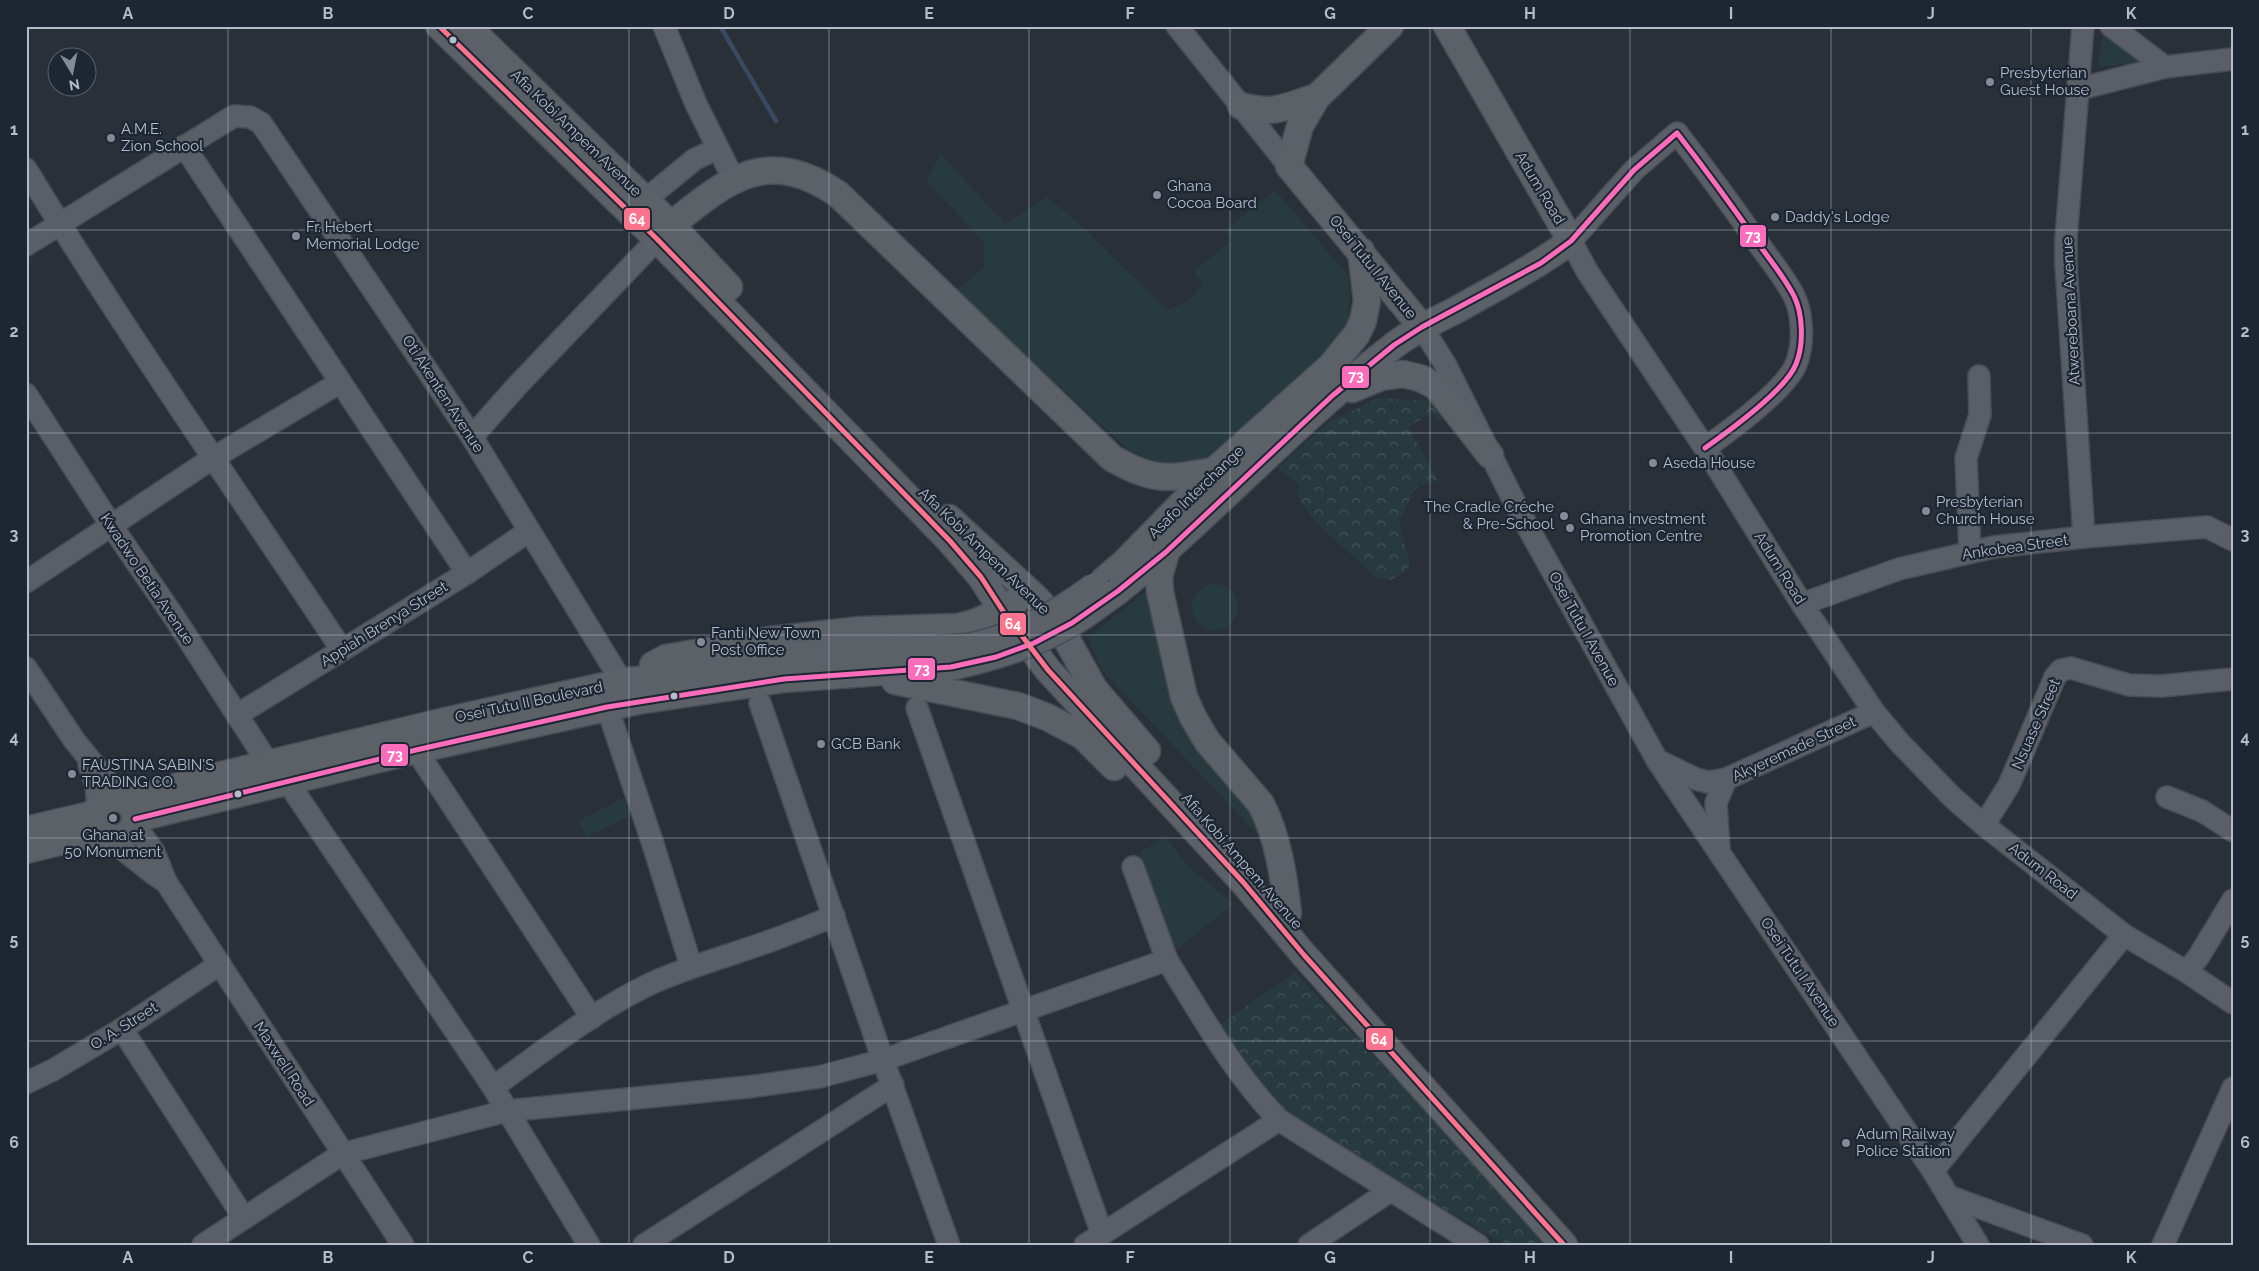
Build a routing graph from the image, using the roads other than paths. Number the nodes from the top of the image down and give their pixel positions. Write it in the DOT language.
graph roads {
  1 [pos="439,26"];
  2 [pos="467,26"];
  3 [pos="664,26"];
  4 [pos="1177,26"];
  5 [pos="1390,26"];
  6 [pos="1446,26"];
  7 [pos="2083,26"];
  8 [pos="2111,26"];
  9 [pos="2233,59"];
  10 [pos="2165,67"];
  11 [pos="2079,89"];
  12 [pos="1317,97"];
  13 [pos="1241,106"];
  14 [pos="184,146"];
  15 [pos="717,148"];
  16 [pos="1289,166"];
  17 [pos="26,169"];
  18 [pos="734,180"];
  19 [pos="645,200"];
  20 [pos="60,223"];
  21 [pos="664,232"];
  22 [pos="1571,241"];
  23 [pos="26,245"];
  24 [pos="1361,251"];
  25 [pos="1422,327"];
  26 [pos="1979,376"];
  27 [pos="339,382"];
  28 [pos="26,394"];
  29 [pos="1332,396"];
  30 [pos="472,437"];
  31 [pos="1269,438"];
  32 [pos="1705,448"];
  33 [pos="1490,454"];
  34 [pos="213,458"];
  35 [pos="1214,471"];
  36 [pos="2233,524"];
  37 [pos="111,525"];
  38 [pos="2207,527"];
  39 [pos="529,531"];
  40 [pos="2084,537"];
  41 [pos="2233,540"];
  42 [pos="1166,552"];
  43 [pos="1970,552"];
  44 [pos="466,573"];
  45 [pos="26,582"];
  46 [pos="1036,598"];
  47 [pos="1802,604"];
  48 [pos="1003,611"];
  49 [pos="342,650"];
  50 [pos="944,658"];
  51 [pos="783,670"];
  52 [pos="853,674"];
  53 [pos="28,675"];
  54 [pos="2233,679"];
  55 [pos="629,681"];
  56 [pos="760,703"];
  57 [pos="607,707"];
  58 [pos="917,708"];
  59 [pos="1874,712"];
  60 [pos="237,714"];
  61 [pos="416,750"];
  62 [pos="1657,760"];
  63 [pos="268,763"];
  64 [pos="1726,779"];
  65 [pos="287,781"];
  66 [pos="2166,797"];
  67 [pos="115,817"];
  68 [pos="1984,825"];
  69 [pos="26,830"];
  70 [pos="2233,831"];
  71 [pos="26,850"];
  72 [pos="1719,850"];
  73 [pos="1134,867"];
  74 [pos="166,882"];
  75 [pos="1243,882"];
  76 [pos="2233,900"];
  77 [pos="1288,913"];
  78 [pos="834,916"];
  79 [pos="2124,934"];
  80 [pos="1167,960"];
  81 [pos="220,964"];
  82 [pos="691,966"];
  83 [pos="2187,972"];
  84 [pos="2233,1003"];
  85 [pos="1022,1010"];
  86 [pos="592,1018"];
  87 [pos="122,1028"];
  88 [pos="883,1060"];
  89 [pos="26,1083"];
  90 [pos="893,1085"];
  91 [pos="493,1087"];
  92 [pos="2233,1088"];
  93 [pos="506,1111"];
  94 [pos="1279,1120"];
  95 [pos="342,1154"];
  96 [pos="1932,1171"];
  97 [pos="1390,1191"];
  98 [pos="1948,1196"];
  99 [pos="244,1218"];
  100 [pos="1094,1239"];
  101 [pos="2051,1241"];
  102 [pos="203,1245"];
  103 [pos="403,1245"];
  104 [pos="589,1245"];
  105 [pos="644,1245"];
  106 [pos="949,1245"];
  107 [pos="1308,1245"];
  108 [pos="1478,1245"];
  109 [pos="1564,1245"];
  110 [pos="1582,1245"];
  111 [pos="1978,1245"];
  112 [pos="2082,1245"];
  113 [pos="2163,1245"];
  1 -- 21 [label="main road, Afia Kobi Ampem Avenue"];
  2 -- 19 [label="main road, Afia Kobi Ampem Avenue"];
  3 -- 15 [label="street"];
  4 -- 13 [label="street, Osei Tutu I Avenue"];
  5 -- 12 [label="main road"];
  6 -- 22 [label="main road, Adum Road"];
  7 -- 11 [label="street, Atwereboana Avenue"];
  8 -- 10 [label="street"];
  9 -- 10 [label="street"];
  10 -- 11 [label="street"];
  11 -- 40 [label="street, Atwereboana Avenue"];
  12 -- 13 [label="main road"];
  12 -- 16 [label="main road"];
  13 -- 16 [label="street, Osei Tutu I Avenue"];
  14 -- 20 [label="street"];
  14 -- 27 [label="street"];
  14 -- 30 [label="street, Oti Akenten Avenue"];
  15 -- 18 [label="street"];
  15 -- 19 [label="street"];
  16 -- 24 [label="main road, Osei Tutu I Avenue"];
  17 -- 20 [label="street"];
  18 -- 21 [label="main road"];
  18 -- 35 [label="main road"];
  19 -- 21 [label="main road, Afia Kobi Ampem Avenue"];
  20 -- 23 [label="street"];
  20 -- 34 [label="street"];
  21 -- 30 [label="street"];
  21 -- 46 [label="main road, Afia Kobi Ampem Avenue"];
  21 -- 48 [label="main road, Afia Kobi Ampem Avenue"];
  22 -- 25 [label="main road, Asafo Interchange"];
  22 -- 32 [label="street, Adum Road"];
  22 -- 32 [label="street"];
  24 -- 25 [label="main road, Osei Tutu I Avenue"];
  24 -- 31 [label="main road, Asafo Interchange"];
  25 -- 29 [label="main road, Asafo Interchange"];
  25 -- 33 [label="street, Osei Tutu I Avenue"];
  26 -- 43 [label="street"];
  27 -- 34 [label="street"];
  27 -- 44 [label="street"];
  28 -- 37 [label="street, Kwadwo Betia Avenue"];
  29 -- 31 [label="main road, Asafo Interchange"];
  29 -- 33 [label="main road"];
  30 -- 39 [label="street, Oti Akenten Avenue"];
  31 -- 35 [label="main road, Asafo Interchange"];
  31 -- 42 [label="main road, Asafo Interchange"];
  32 -- 47 [label="street, Adum Road"];
  33 -- 62 [label="street, Osei Tutu I Avenue"];
  34 -- 37 [label="street"];
  34 -- 49 [label="street"];
  35 -- 50 [label="main road, Asafo Interchange, bridge"];
  36 -- 38 [label="street, Ankobea Street"];
  37 -- 45 [label="street"];
  37 -- 60 [label="street, Kwadwo Betia Avenue"];
  38 -- 40 [label="street, Ankobea Street"];
  38 -- 41 [label="street"];
  39 -- 44 [label="street, Appiah Brenya Street"];
  39 -- 55 [label="street, Oti Akenten Avenue"];
  40 -- 43 [label="street, Ankobea Street"];
  42 -- 50 [label="main road, Asafo Interchange, bridge"];
  42 -- 77 [label="main road"];
  43 -- 47 [label="street, Ankobea Street"];
  44 -- 49 [label="street, Appiah Brenya Street"];
  46 -- 48 [label="main road"];
  46 -- 77 [label="main road, Afia Kobi Ampem Avenue"];
  47 -- 59 [label="street, Adum Road"];
  48 -- 55 [label="main road"];
  48 -- 75 [label="main road, Afia Kobi Ampem Avenue"];
  49 -- 60 [label="street, Appiah Brenya Street"];
  50 -- 51 [label="main road, Osei Tutu II Boulevard"];
  50 -- 52 [label="main road, Osei Tutu II Boulevard"];
  51 -- 52 [label="main road, Osei Tutu II Boulevard"];
  51 -- 55 [label="main road, Osei Tutu II Boulevard"];
  51 -- 57 [label="main road, Osei Tutu II Boulevard"];
  52 -- 75 [label="main road"];
  53 -- 67 [label="street"];
  54 -- 68 [label="street, Nsuase Street"];
  55 -- 63 [label="main road, Osei Tutu II Boulevard"];
  56 -- 78 [label="street"];
  57 -- 61 [label="main road, Osei Tutu II Boulevard"];
  57 -- 82 [label="street"];
  58 -- 85 [label="street"];
  59 -- 64 [label="street, Akyeremade Street"];
  59 -- 68 [label="street, Adum Road"];
  60 -- 63 [label="street, Kwadwo Betia Avenue"];
  61 -- 65 [label="main road, Osei Tutu II Boulevard"];
  61 -- 86 [label="street"];
  62 -- 64 [label="street, Akyeremade Street"];
  62 -- 72 [label="street, Osei Tutu I Avenue"];
  63 -- 67 [label="main road, Osei Tutu II Boulevard"];
  64 -- 72 [label="street"];
  65 -- 67 [label="main road, Osei Tutu II Boulevard"];
  65 -- 91 [label="street"];
  66 -- 70 [label="street"];
  67 -- 69 [label="main road, Osei Tutu II Boulevard"];
  67 -- 71 [label="main road, Osei Tutu II Boulevard"];
  67 -- 74 [label="street, Maxwell Road"];
  67 -- 74 [label="street, Maxwell Road"];
  68 -- 79 [label="street, Adum Road"];
  72 -- 96 [label="street, Osei Tutu I Avenue"];
  73 -- 80 [label="street"];
  74 -- 81 [label="street, Maxwell Road"];
  75 -- 109 [label="main road, Afia Kobi Ampem Avenue"];
  76 -- 83 [label="street"];
  77 -- 110 [label="main road, Afia Kobi Ampem Avenue"];
  78 -- 82 [label="street"];
  78 -- 88 [label="street"];
  79 -- 83 [label="street, Adum Road"];
  79 -- 96 [label="street"];
  80 -- 85 [label="street"];
  80 -- 94 [label="street"];
  81 -- 87 [label="street, O. A. Street"];
  81 -- 95 [label="street, Maxwell Road"];
  82 -- 86 [label="street"];
  83 -- 84 [label="street, Adum Road"];
  85 -- 88 [label="street"];
  85 -- 100 [label="street"];
  86 -- 91 [label="street"];
  87 -- 89 [label="street, O. A. Street"];
  87 -- 99 [label="street"];
  88 -- 90 [label="street"];
  88 -- 93 [label="street"];
  90 -- 105 [label="street"];
  90 -- 106 [label="street"];
  91 -- 93 [label="street"];
  92 -- 113 [label="street"];
  93 -- 95 [label="street"];
  93 -- 104 [label="street"];
  94 -- 97 [label="street"];
  94 -- 100 [label="street"];
  95 -- 99 [label="street"];
  95 -- 103 [label="street, Maxwell Road"];
  96 -- 98 [label="street, Osei Tutu I Avenue"];
  97 -- 107 [label="street"];
  97 -- 108 [label="street"];
  98 -- 101 [label="street"];
  98 -- 111 [label="street, Osei Tutu I Avenue"];
  99 -- 102 [label="street"];
  101 -- 112 [label="street"];
}
